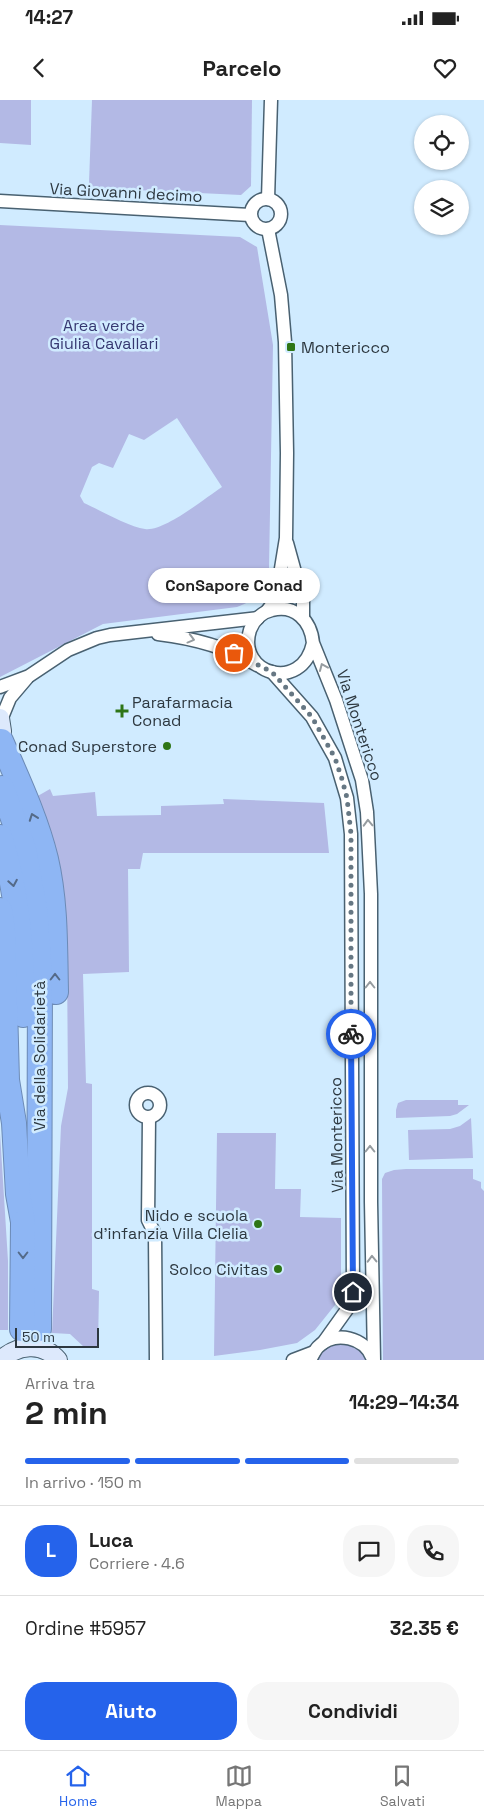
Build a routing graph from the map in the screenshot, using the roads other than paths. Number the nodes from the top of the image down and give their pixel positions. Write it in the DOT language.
graph roads {
  1 [pos="270,100"];
  2 [pos="268,199"];
  3 [pos="0,201"];
  4 [pos="250,215"];
  5 [pos="268,229"];
  6 [pos="286,538"];
  7 [pos="262,614"];
  8 [pos="304,618"];
  9 [pos="143,632"];
  10 [pos="313,643"];
  11 [pos="266,669"];
  12 [pos="29,676"];
  13 [pos="0,687"];
  14 [pos="1,731"];
  15 [pos="2,788"];
  16 [pos="0,836"];
  17 [pos="0,910"];
  18 [pos="149,1118"];
  19 [pos="39,1164"];
  20 [pos="23,1222"];
  21 [pos="316,1351"];
  22 [pos="1,1360"];
  23 [pos="58,1360"];
  24 [pos="156,1360"];
  25 [pos="293,1360"];
  26 [pos="373,1360"];
  1 -- 2 [label="street"];
  2 -- 4 [label="street"];
  2 -- 5 [label="street"];
  3 -- 4 [label="street, Via Giovanni decimo"];
  4 -- 5 [label="street"];
  5 -- 6 [label="street, Via Montericco"];
  6 -- 7 [label="street, Via Montericco"];
  6 -- 8 [label="street, Via Montericco"];
  7 -- 8 [label="street"];
  7 -- 9 [label="street"];
  7 -- 11 [label="street, Via Montericco"];
  8 -- 10 [label="street, Via Montericco"];
  9 -- 11 [label="street, one-way"];
  9 -- 12 [label="street"];
  10 -- 11 [label="street"];
  26 -- 10 [label="street, Via Montericco, one-way"];
  11 -- 21 [label="street, Via Montericco"];
  12 -- 13 [label="street"];
  12 -- 14 [label="street"];
  19 -- 14 [label="highway, one-way"];
  15 -- 19 [label="highway, Via della Solidarietà"];
  16 -- 20 [label="highway, Via della Solidarietà, one-way"];
  17 -- 20 [label="highway"];
  18 -- 24 [label="street"];
  20 -- 19 [label="highway, Via della Solidarietà, one-way"];
  21 -- 25 [label="street"];
  21 -- 26 [label="street"];
  22 -- 23 [label="street"];
}
